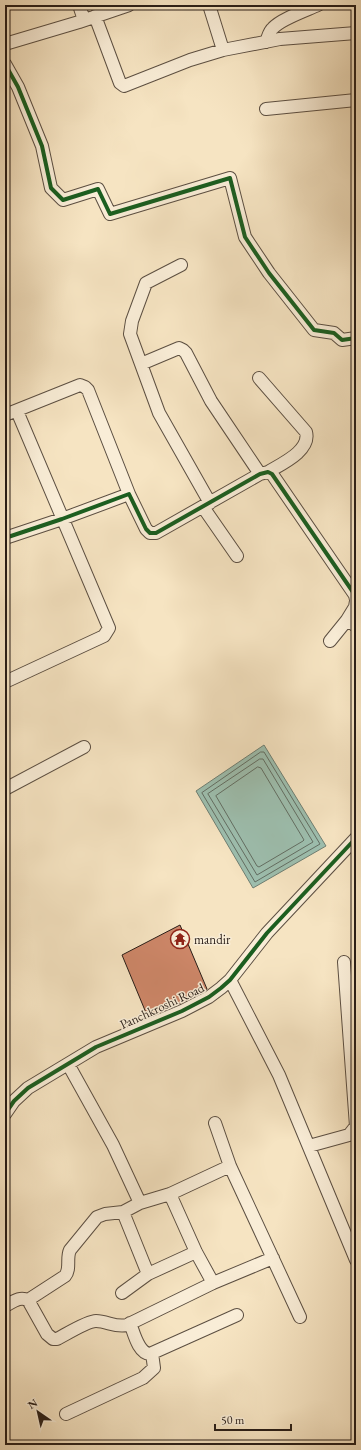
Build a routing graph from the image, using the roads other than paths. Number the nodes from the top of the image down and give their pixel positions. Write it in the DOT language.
graph roads {
  1 [pos="79,5"];
  2 [pos="129,5"];
  3 [pos="209,5"];
  4 [pos="318,5"];
  5 [pos="90,18"];
  6 [pos="356,33"];
  7 [pos="266,42"];
  8 [pos="5,44"];
  9 [pos="223,50"];
  10 [pos="5,64"];
  11 [pos="356,100"];
  12 [pos="266,109"];
  13 [pos="181,265"];
  14 [pos="356,338"];
  15 [pos="141,364"];
  16 [pos="259,378"];
  17 [pos="11,413"];
  18 [pos="264,473"];
  19 [pos="129,494"];
  20 [pos="206,505"];
  21 [pos="62,519"];
  22 [pos="5,538"];
  23 [pos="237,556"];
  24 [pos="356,601"];
  25 [pos="351,623"];
  26 [pos="330,640"];
  27 [pos="5,682"];
  28 [pos="84,747"];
  29 [pos="5,789"];
  30 [pos="356,838"];
  31 [pos="344,962"];
  32 [pos="230,980"];
  33 [pos="68,1064"];
  34 [pos="354,1086"];
  35 [pos="5,1114"];
  36 [pos="215,1123"];
  37 [pos="309,1146"];
  38 [pos="230,1166"];
  39 [pos="170,1194"];
  40 [pos="140,1203"];
  41 [pos="123,1212"];
  42 [pos="196,1252"];
  43 [pos="273,1258"];
  44 [pos="356,1260"];
  45 [pos="148,1274"];
  46 [pos="213,1283"];
  47 [pos="122,1292"];
  48 [pos="28,1300"];
  49 [pos="5,1306"];
  50 [pos="237,1315"];
  51 [pos="300,1317"];
  52 [pos="130,1323"];
  53 [pos="152,1353"];
  54 [pos="66,1414"];
  1 -- 5 [label="street"];
  2 -- 5 [label="street"];
  3 -- 9 [label="street"];
  4 -- 7 [label="street"];
  5 -- 8 [label="street"];
  5 -- 9 [label="street"];
  6 -- 7 [label="street"];
  7 -- 9 [label="street"];
  10 -- 14 [label="street"];
  11 -- 12 [label="street"];
  13 -- 15 [label="street"];
  15 -- 18 [label="street"];
  15 -- 20 [label="street"];
  16 -- 18 [label="street"];
  17 -- 19 [label="street"];
  17 -- 21 [label="street"];
  18 -- 20 [label="street"];
  18 -- 24 [label="street"];
  19 -- 20 [label="street"];
  19 -- 21 [label="street"];
  20 -- 23 [label="street"];
  21 -- 22 [label="street"];
  21 -- 27 [label="street"];
  24 -- 25 [label="street"];
  25 -- 26 [label="street"];
  28 -- 29 [label="street"];
  30 -- 32 [label="street, Panchkroshi Road"];
  31 -- 34 [label="street"];
  32 -- 33 [label="street, Panchkroshi Road"];
  32 -- 37 [label="street"];
  33 -- 35 [label="street, Panchkroshi Road"];
  33 -- 40 [label="street"];
  34 -- 37 [label="street"];
  36 -- 38 [label="street"];
  37 -- 44 [label="street"];
  38 -- 39 [label="street"];
  38 -- 43 [label="street"];
  39 -- 40 [label="street"];
  39 -- 42 [label="street"];
  40 -- 41 [label="street"];
  41 -- 45 [label="street"];
  41 -- 48 [label="street"];
  42 -- 45 [label="street"];
  42 -- 46 [label="street"];
  43 -- 46 [label="street"];
  43 -- 51 [label="street"];
  45 -- 47 [label="street"];
  46 -- 52 [label="street"];
  48 -- 49 [label="street"];
  48 -- 52 [label="street"];
  50 -- 53 [label="street"];
  52 -- 53 [label="street"];
  53 -- 54 [label="street"];
}
